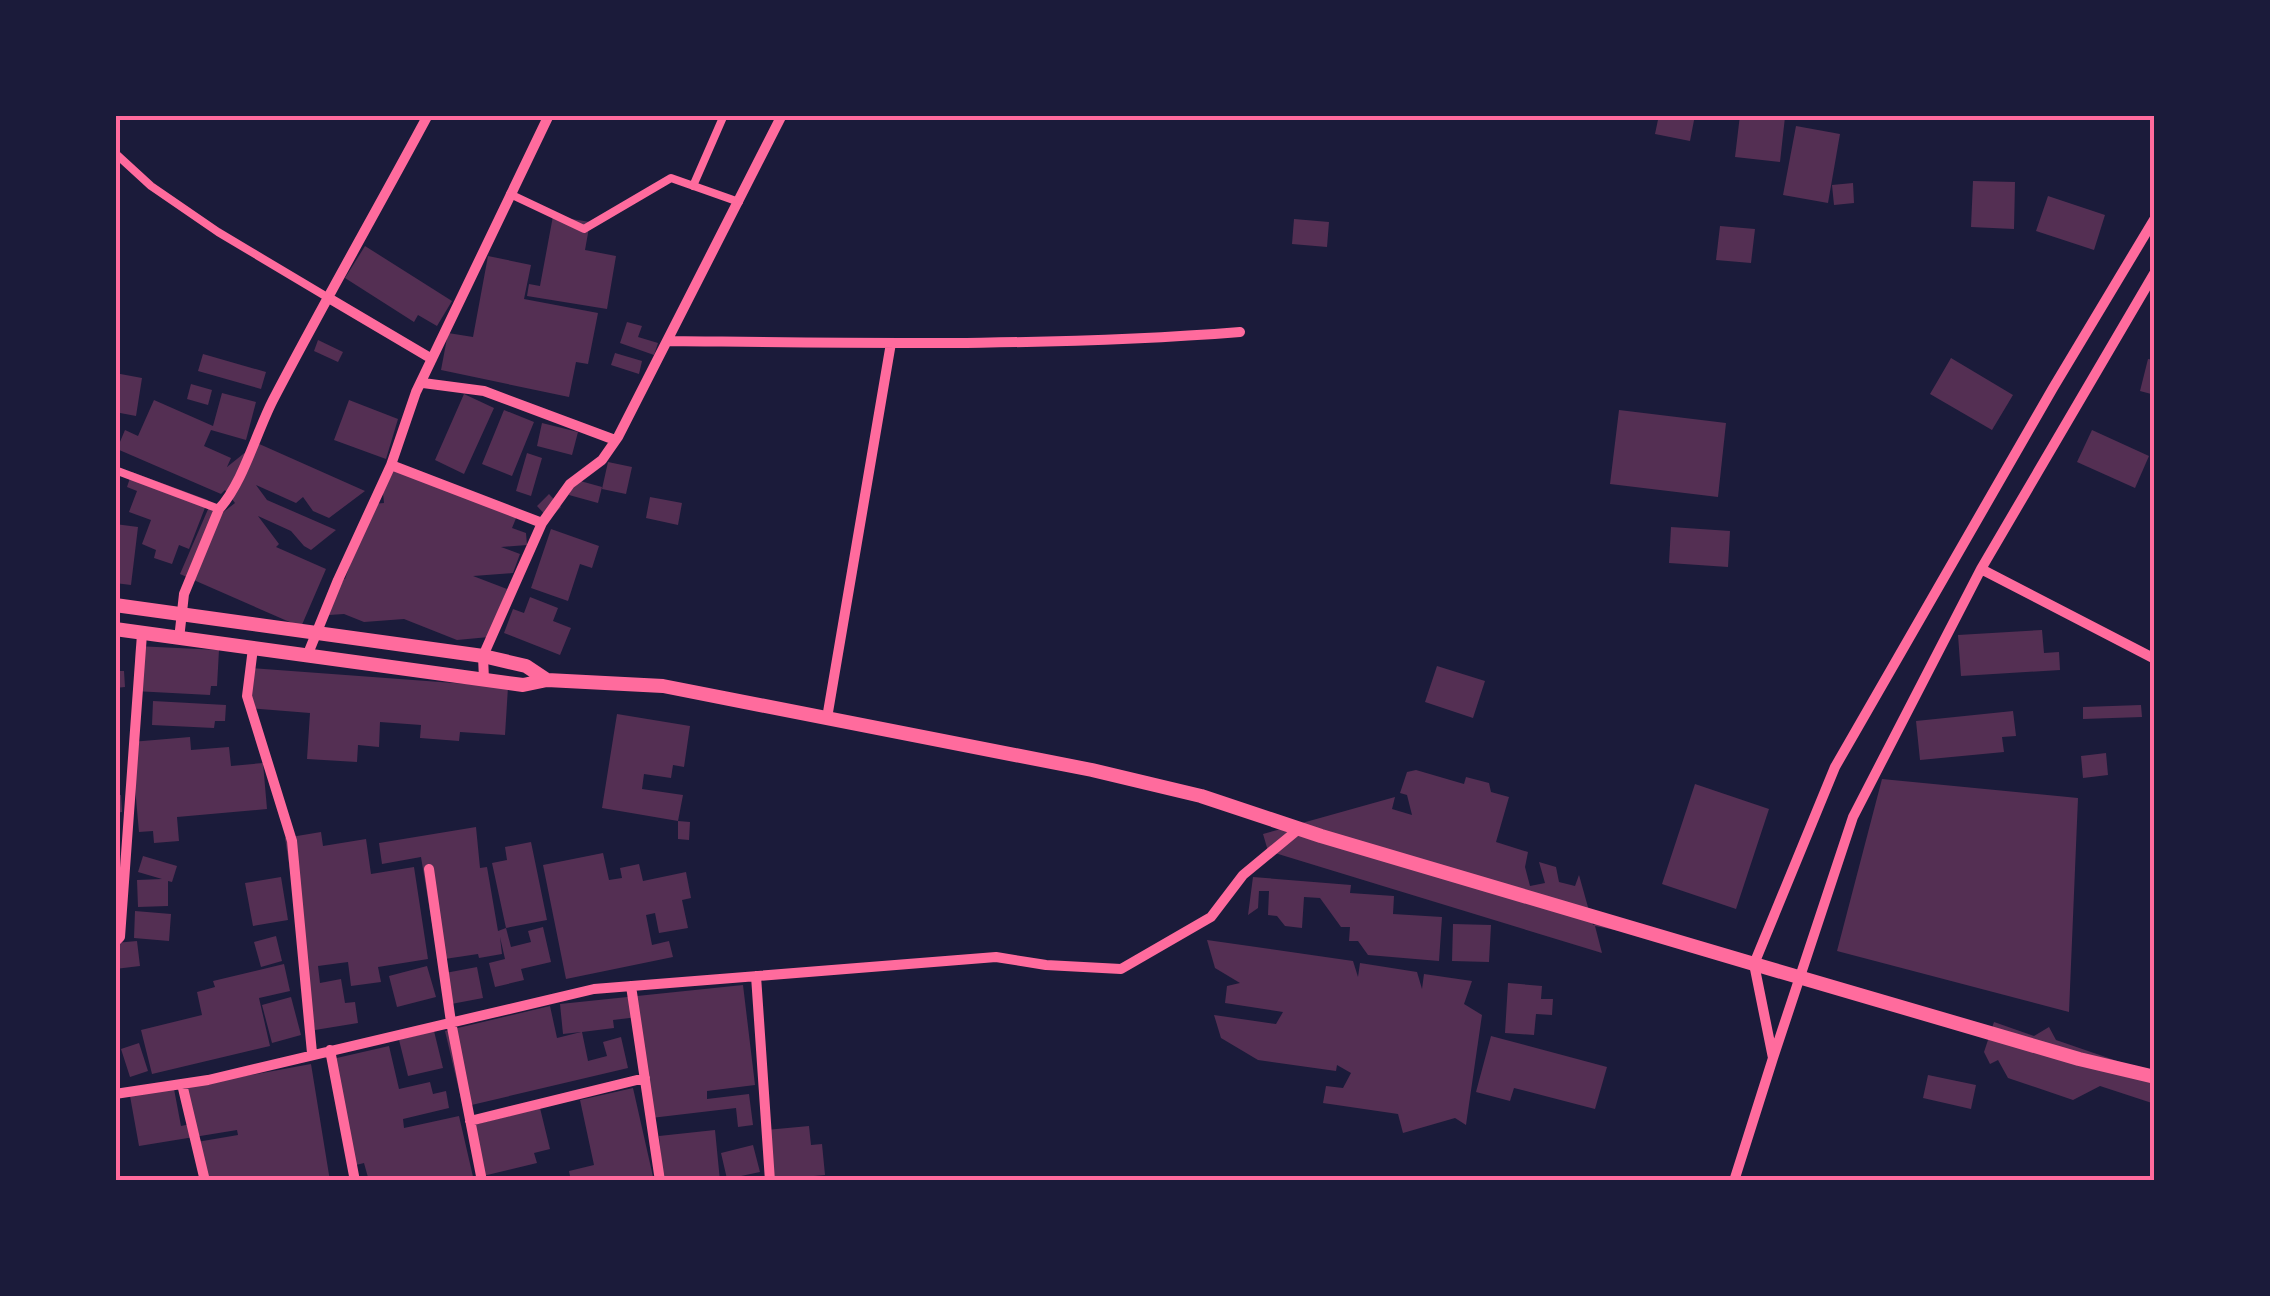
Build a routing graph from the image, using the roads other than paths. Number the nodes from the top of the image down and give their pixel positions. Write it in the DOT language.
graph roads {
  1 [pos="428,115"];
  2 [pos="549,115"];
  3 [pos="724,115"];
  4 [pos="782,115"];
  5 [pos="115,153"];
  6 [pos="694,186"];
  7 [pos="510,194"];
  8 [pos="739,202"];
  9 [pos="2155,218"];
  10 [pos="2155,272"];
  11 [pos="327,297"];
  12 [pos="1240,332"];
  13 [pos="668,341"];
  14 [pos="891,343"];
  15 [pos="432,359"];
  16 [pos="424,383"];
  17 [pos="616,440"];
  18 [pos="392,465"];
  19 [pos="115,470"];
  20 [pos="219,510"];
  21 [pos="542,524"];
  22 [pos="1980,569"];
  23 [pos="115,606"];
  24 [pos="182,615"];
  25 [pos="115,629"];
  26 [pos="142,634"];
  27 [pos="315,635"];
  28 [pos="180,639"];
  29 [pos="253,648"];
  30 [pos="306,656"];
  31 [pos="483,656"];
  32 [pos="2155,659"];
  33 [pos="484,680"];
  34 [pos="547,680"];
  35 [pos="828,718"];
  36 [pos="1300,828"];
  37 [pos="428,869"];
  38 [pos="115,942"];
  39 [pos="1754,964"];
  40 [pos="756,976"];
  41 [pos="1802,977"];
  42 [pos="632,986"];
  43 [pos="451,1022"];
  44 [pos="330,1050"];
  45 [pos="312,1053"];
  46 [pos="1773,1058"];
  47 [pos="645,1078"];
  48 [pos="2155,1078"];
  49 [pos="182,1084"];
  50 [pos="115,1094"];
  51 [pos="470,1121"];
  52 [pos="204,1181"];
  53 [pos="355,1181"];
  54 [pos="482,1181"];
  55 [pos="660,1181"];
  56 [pos="770,1181"];
  57 [pos="1734,1181"];
  1 -- 11 [label="street"];
  2 -- 7 [label="street"];
  3 -- 6 [label="street"];
  4 -- 8 [label="street"];
  5 -- 11 [label="street"];
  6 -- 7 [label="street"];
  6 -- 8 [label="street"];
  7 -- 15 [label="street"];
  8 -- 13 [label="street"];
  9 -- 39 [label="street"];
  10 -- 22 [label="street"];
  11 -- 15 [label="street"];
  11 -- 20 [label="street"];
  12 -- 14 [label="street"];
  13 -- 14 [label="street"];
  13 -- 17 [label="street"];
  14 -- 35 [label="street"];
  15 -- 16 [label="street"];
  16 -- 17 [label="street"];
  16 -- 18 [label="street"];
  17 -- 21 [label="street"];
  18 -- 21 [label="street"];
  18 -- 27 [label="street"];
  19 -- 20 [label="street"];
  20 -- 24 [label="street"];
  21 -- 31 [label="street"];
  22 -- 32 [label="street"];
  22 -- 41 [label="street"];
  23 -- 24 [label="main road"];
  24 -- 27 [label="main road"];
  24 -- 28 [label="street"];
  25 -- 26 [label="main road"];
  26 -- 28 [label="main road"];
  26 -- 38 [label="street"];
  27 -- 30 [label="street"];
  27 -- 31 [label="main road"];
  28 -- 29 [label="main road"];
  29 -- 30 [label="main road"];
  29 -- 45 [label="street"];
  30 -- 33 [label="main road"];
  31 -- 33 [label="street"];
  31 -- 34 [label="main road"];
  33 -- 34 [label="main road"];
  34 -- 35 [label="main road"];
  35 -- 36 [label="main road"];
  36 -- 39 [label="main road"];
  36 -- 40 [label="street"];
  37 -- 43 [label="street"];
  39 -- 41 [label="main road"];
  39 -- 46 [label="street"];
  40 -- 42 [label="street"];
  40 -- 56 [label="street"];
  41 -- 46 [label="street"];
  41 -- 48 [label="main road"];
  42 -- 43 [label="street"];
  42 -- 47 [label="street"];
  43 -- 44 [label="street"];
  43 -- 51 [label="street"];
  44 -- 45 [label="street"];
  44 -- 53 [label="street"];
  45 -- 49 [label="street"];
  46 -- 57 [label="street"];
  47 -- 51 [label="street"];
  47 -- 55 [label="street"];
  49 -- 50 [label="street"];
  49 -- 52 [label="street"];
  51 -- 54 [label="street"];
}
